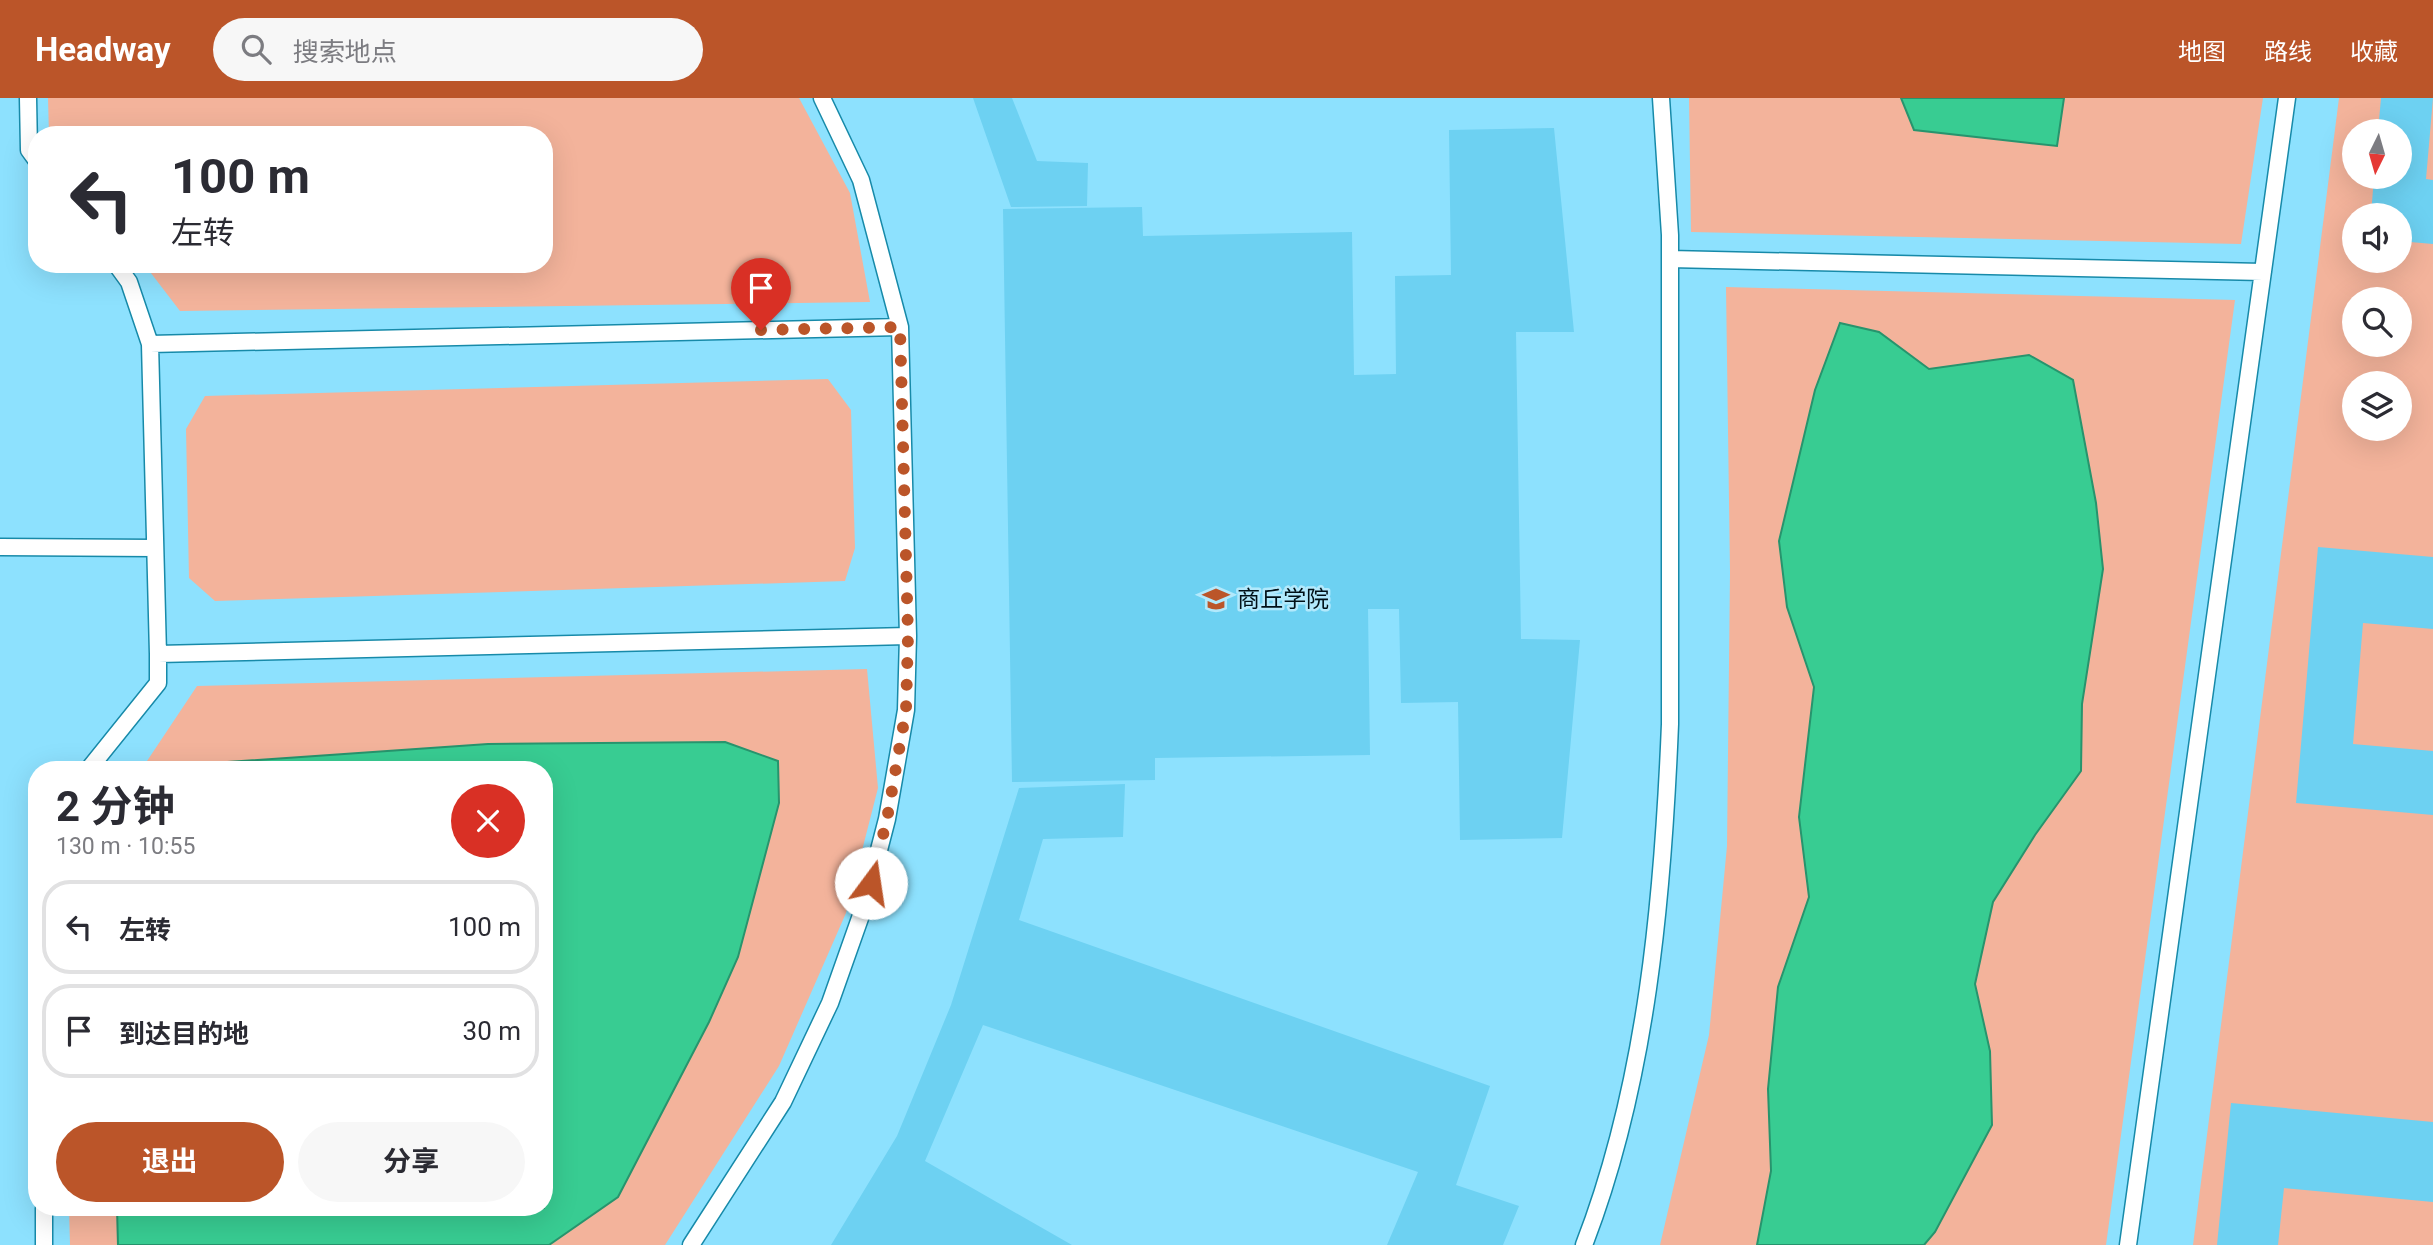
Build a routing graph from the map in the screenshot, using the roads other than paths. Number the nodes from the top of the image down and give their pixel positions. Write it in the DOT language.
graph roads {
  1 [pos="28,98"];
  2 [pos="822,98"];
  3 [pos="1661,98"];
  4 [pos="2287,98"];
  5 [pos="29,126"];
  6 [pos="1670,259"];
  7 [pos="2263,272"];
  8 [pos="122,273"];
  9 [pos="900,327"];
  10 [pos="150,344"];
  11 [pos="0,547"];
  12 [pos="155,548"];
  13 [pos="908,636"];
  14 [pos="158,654"];
  15 [pos="95,761"];
  16 [pos="44,1216"];
  17 [pos="44,1245"];
  18 [pos="691,1245"];
  19 [pos="1584,1245"];
  20 [pos="2128,1245"];
  1 -- 5 [label="lane"];
  2 -- 9 [label="lane"];
  3 -- 6 [label="lane"];
  4 -- 7 [label="lane"];
  6 -- 7 [label="lane"];
  6 -- 19 [label="lane"];
  7 -- 20 [label="lane"];
  8 -- 10 [label="lane"];
  9 -- 10 [label="lane"];
  9 -- 13 [label="lane"];
  10 -- 12 [label="lane"];
  11 -- 12 [label="lane"];
  12 -- 14 [label="lane"];
  13 -- 14 [label="lane"];
  13 -- 18 [label="lane"];
  14 -- 15 [label="lane"];
  16 -- 17 [label="lane"];
}
